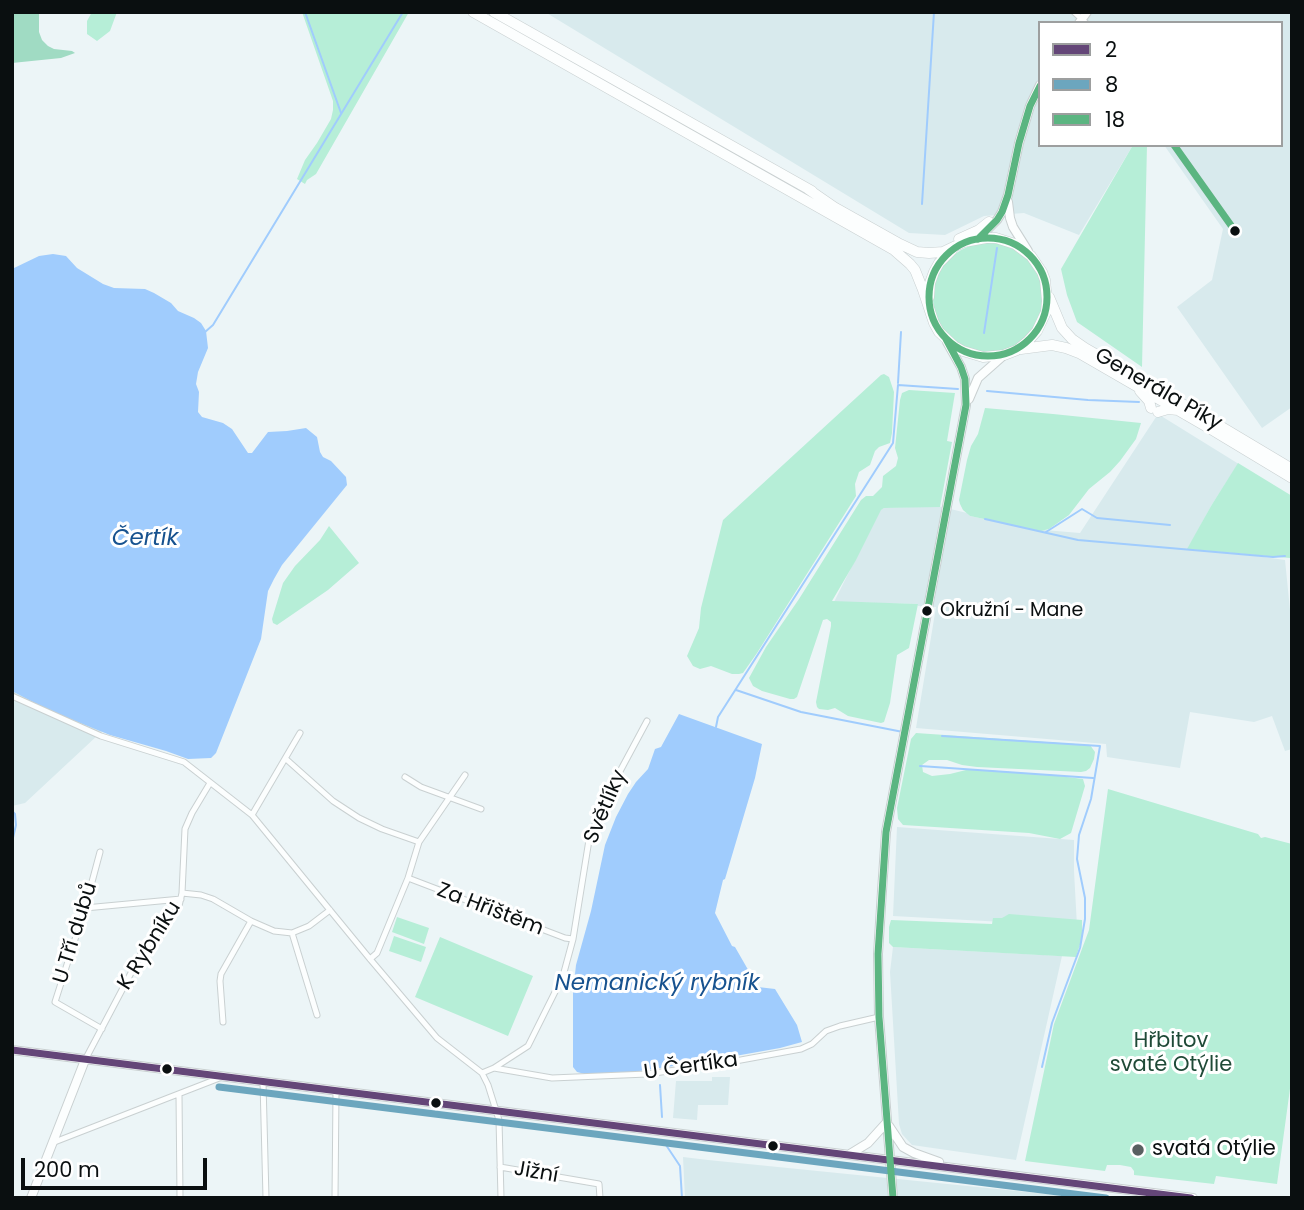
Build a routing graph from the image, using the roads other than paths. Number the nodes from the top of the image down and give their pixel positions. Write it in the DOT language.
graph roads {
  1 [pos="473,12"];
  2 [pos="494,12"];
  3 [pos="1074,12"];
  4 [pos="1083,19"];
  5 [pos="1038,89"];
  6 [pos="1175,147"];
  7 [pos="1013,171"];
  8 [pos="807,189"];
  9 [pos="1008,195"];
  10 [pos="989,222"];
  11 [pos="1234,232"];
  12 [pos="978,239"];
  13 [pos="955,248"];
  14 [pos="1031,257"];
  15 [pos="1047,290"];
  16 [pos="929,304"];
  17 [pos="946,339"];
  18 [pos="1017,349"];
  19 [pos="1004,355"];
  20 [pos="1135,385"];
  21 [pos="966,405"];
  22 [pos="1178,410"];
  23 [pos="1291,476"];
  24 [pos="12,696"];
  25 [pos="648,721"];
  26 [pos="300,733"];
  27 [pos="286,759"];
  28 [pos="465,775"];
  29 [pos="405,777"];
  30 [pos="210,783"];
  31 [pos="449,797"];
  32 [pos="481,809"];
  33 [pos="252,815"];
  34 [pos="419,842"];
  35 [pos="100,852"];
  36 [pos="408,878"];
  37 [pos="182,896"];
  38 [pos="85,908"];
  39 [pos="330,910"];
  40 [pos="251,922"];
  41 [pos="292,933"];
  42 [pos="573,939"];
  43 [pos="370,960"];
  44 [pos="317,1015"];
  45 [pos="880,1017"];
  46 [pos="223,1022"];
  47 [pos="102,1029"];
  48 [pos="12,1050"];
  49 [pos="85,1060"];
  50 [pos="494,1068"];
  51 [pos="482,1073"];
  52 [pos="222,1077"];
  53 [pos="263,1082"];
  54 [pos="335,1091"];
  55 [pos="179,1094"];
  56 [pos="496,1112"];
  57 [pos="887,1122"];
  58 [pos="52,1143"];
  59 [pos="848,1155"];
  60 [pos="890,1160"];
  61 [pos="500,1167"];
  62 [pos="951,1167"];
  63 [pos="31,1198"];
  64 [pos="180,1198"];
  65 [pos="266,1198"];
  66 [pos="335,1198"];
  67 [pos="501,1198"];
  68 [pos="600,1198"];
  69 [pos="893,1198"];
  70 [pos="1193,1198"];
  1 -- 16 [label="highway"];
  2 -- 8 [label="highway"];
  3 -- 4 [label="street"];
  5 -- 7 [label="main road"];
  6 -- 11 [label="street"];
  7 -- 9 [label="main road"];
  7 -- 10 [label="main road"];
  8 -- 10 [label="highway"];
  8 -- 13 [label="highway"];
  9 -- 12 [label="main road"];
  9 -- 14 [label="main road"];
  12 -- 13 [label="highway"];
  12 -- 14 [label="highway"];
  13 -- 16 [label="highway"];
  14 -- 15 [label="highway"];
  15 -- 18 [label="highway"];
  15 -- 23 [label="highway, Generála Píky"];
  16 -- 17 [label="highway"];
  17 -- 19 [label="highway"];
  17 -- 21 [label="main road"];
  18 -- 19 [label="highway"];
  18 -- 20 [label="highway, Generála Píky"];
  19 -- 21 [label="main road"];
  20 -- 22 [label="highway, Generála Píky"];
  20 -- 22 [label="highway"];
  21 -- 45 [label="main road"];
  22 -- 23 [label="highway, Generála Píky"];
  24 -- 30 [label="street"];
  25 -- 42 [label="street, Světlíky"];
  26 -- 27 [label="street"];
  27 -- 33 [label="street"];
  27 -- 34 [label="street"];
  28 -- 31 [label="street"];
  29 -- 31 [label="street"];
  30 -- 33 [label="street"];
  30 -- 37 [label="street, K Rybníku"];
  31 -- 32 [label="street"];
  31 -- 34 [label="street"];
  33 -- 39 [label="street"];
  34 -- 36 [label="street"];
  35 -- 38 [label="street, U Tří dubů"];
  36 -- 42 [label="street, Za Hřištěm"];
  36 -- 43 [label="street"];
  37 -- 38 [label="street"];
  37 -- 40 [label="street"];
  37 -- 47 [label="street, K Rybníku"];
  38 -- 47 [label="street, U Tří dubů"];
  39 -- 41 [label="street"];
  39 -- 43 [label="street"];
  40 -- 41 [label="street"];
  40 -- 46 [label="street"];
  41 -- 44 [label="street"];
  42 -- 50 [label="street"];
  43 -- 51 [label="street"];
  45 -- 50 [label="street, U Čertíka"];
  45 -- 57 [label="main road"];
  47 -- 49 [label="street, K Rybníku"];
  48 -- 49 [label="main road"];
  49 -- 52 [label="main road"];
  49 -- 58 [label="main road, K Rybníku"];
  50 -- 51 [label="street"];
  51 -- 56 [label="street"];
  52 -- 53 [label="main road"];
  52 -- 55 [label="street"];
  53 -- 54 [label="main road"];
  53 -- 65 [label="street"];
  54 -- 56 [label="main road"];
  54 -- 66 [label="street"];
  55 -- 58 [label="street"];
  55 -- 64 [label="street"];
  56 -- 59 [label="main road"];
  56 -- 61 [label="street"];
  57 -- 59 [label="main road"];
  57 -- 60 [label="main road"];
  57 -- 62 [label="main road"];
  58 -- 63 [label="main road, K Rybníku"];
  59 -- 60 [label="main road"];
  60 -- 62 [label="main road"];
  60 -- 69 [label="main road"];
  61 -- 67 [label="street"];
  61 -- 68 [label="street, Jižní"];
  62 -- 70 [label="main road"];
}
